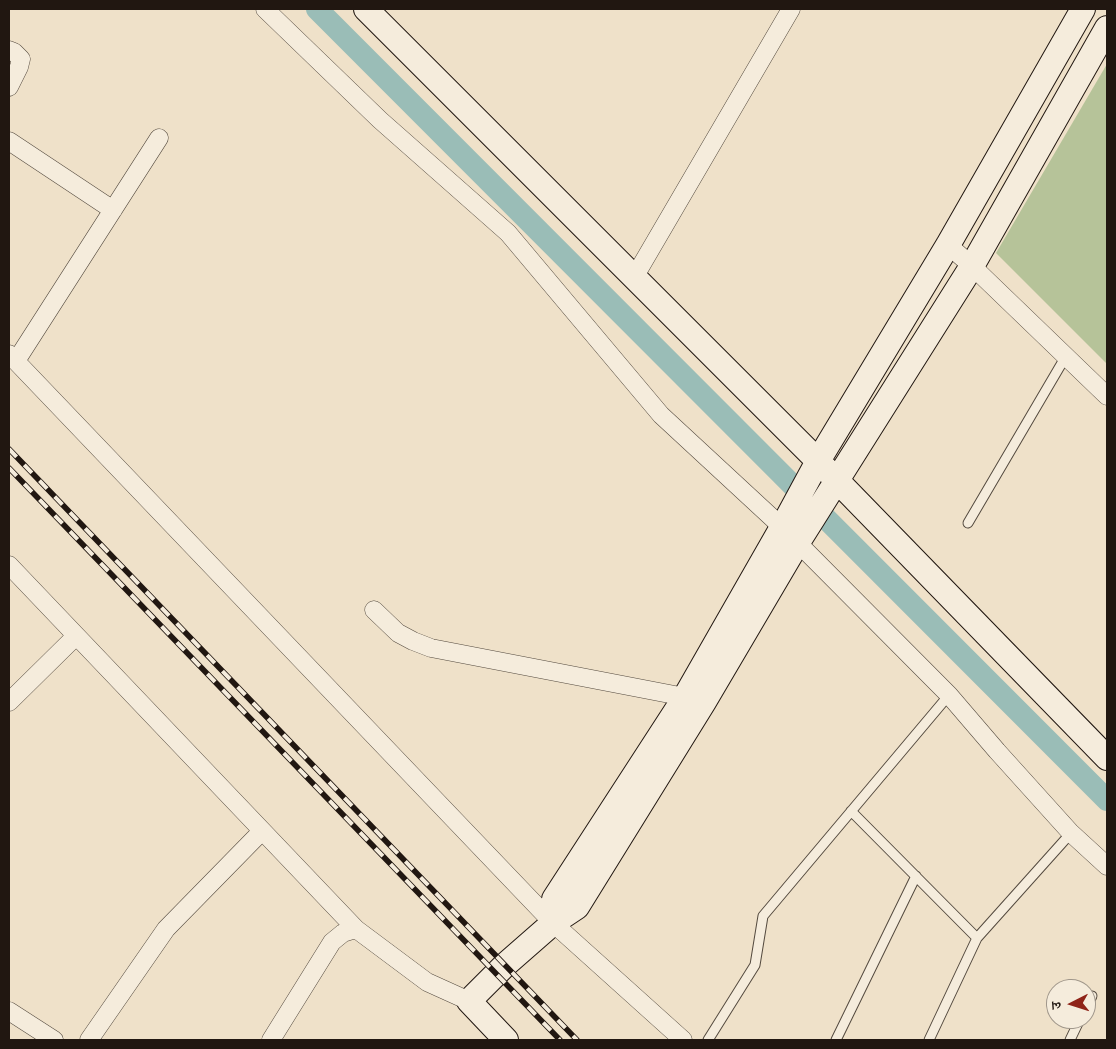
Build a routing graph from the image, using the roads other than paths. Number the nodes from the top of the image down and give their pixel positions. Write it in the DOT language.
graph roads {
  1 [pos="265,9"];
  2 [pos="366,9"];
  3 [pos="791,9"];
  4 [pos="1083,9"];
  5 [pos="1107,28"];
  6 [pos="9,50"];
  7 [pos="9,87"];
  8 [pos="159,138"];
  9 [pos="9,141"];
  10 [pos="113,210"];
  11 [pos="948,246"];
  12 [pos="972,266"];
  13 [pos="635,276"];
  14 [pos="1066,356"];
  15 [pos="12,358"];
  16 [pos="1107,396"];
  17 [pos="813,470"];
  18 [pos="832,488"];
  19 [pos="968,523"];
  20 [pos="791,533"];
  21 [pos="9,564"];
  22 [pos="374,610"];
  23 [pos="76,636"];
  24 [pos="949,694"];
  25 [pos="695,699"];
  26 [pos="9,702"];
  27 [pos="1107,758"];
  28 [pos="852,811"];
  29 [pos="262,831"];
  30 [pos="1070,832"];
  31 [pos="1107,866"];
  32 [pos="916,876"];
  33 [pos="553,923"];
  34 [pos="356,929"];
  35 [pos="977,938"];
  36 [pos="469,1001"];
  37 [pos="9,1011"];
  38 [pos="54,1040"];
  39 [pos="89,1040"];
  40 [pos="271,1040"];
  41 [pos="506,1040"];
  42 [pos="683,1040"];
  43 [pos="708,1040"];
  44 [pos="836,1040"];
  45 [pos="929,1040"];
  1 -- 20 [label="street"];
  2 -- 13 [label="street"];
  3 -- 13 [label="street"];
  4 -- 11 [label="street"];
  5 -- 12 [label="street"];
  6 -- 7 [label="street"];
  8 -- 10 [label="street"];
  9 -- 10 [label="street"];
  10 -- 15 [label="street"];
  11 -- 12 [label="street"];
  11 -- 17 [label="street"];
  12 -- 14 [label="street"];
  12 -- 18 [label="street"];
  13 -- 17 [label="street"];
  14 -- 16 [label="street"];
  14 -- 19 [label="lane"];
  15 -- 33 [label="street"];
  17 -- 18 [label="street"];
  17 -- 20 [label="street"];
  18 -- 20 [label="street"];
  18 -- 27 [label="street"];
  20 -- 24 [label="street"];
  20 -- 25 [label="street"];
  21 -- 23 [label="street"];
  22 -- 25 [label="street"];
  23 -- 26 [label="street"];
  23 -- 29 [label="street"];
  24 -- 28 [label="lane"];
  24 -- 30 [label="street"];
  25 -- 33 [label="street"];
  28 -- 32 [label="lane"];
  28 -- 43 [label="lane"];
  29 -- 34 [label="street"];
  29 -- 39 [label="street"];
  30 -- 31 [label="street"];
  30 -- 35 [label="lane"];
  32 -- 35 [label="lane"];
  32 -- 44 [label="lane"];
  33 -- 36 [label="street"];
  33 -- 42 [label="street"];
  34 -- 36 [label="street"];
  34 -- 40 [label="street"];
  35 -- 45 [label="lane"];
  36 -- 41 [label="street"];
  37 -- 38 [label="street"];
}
